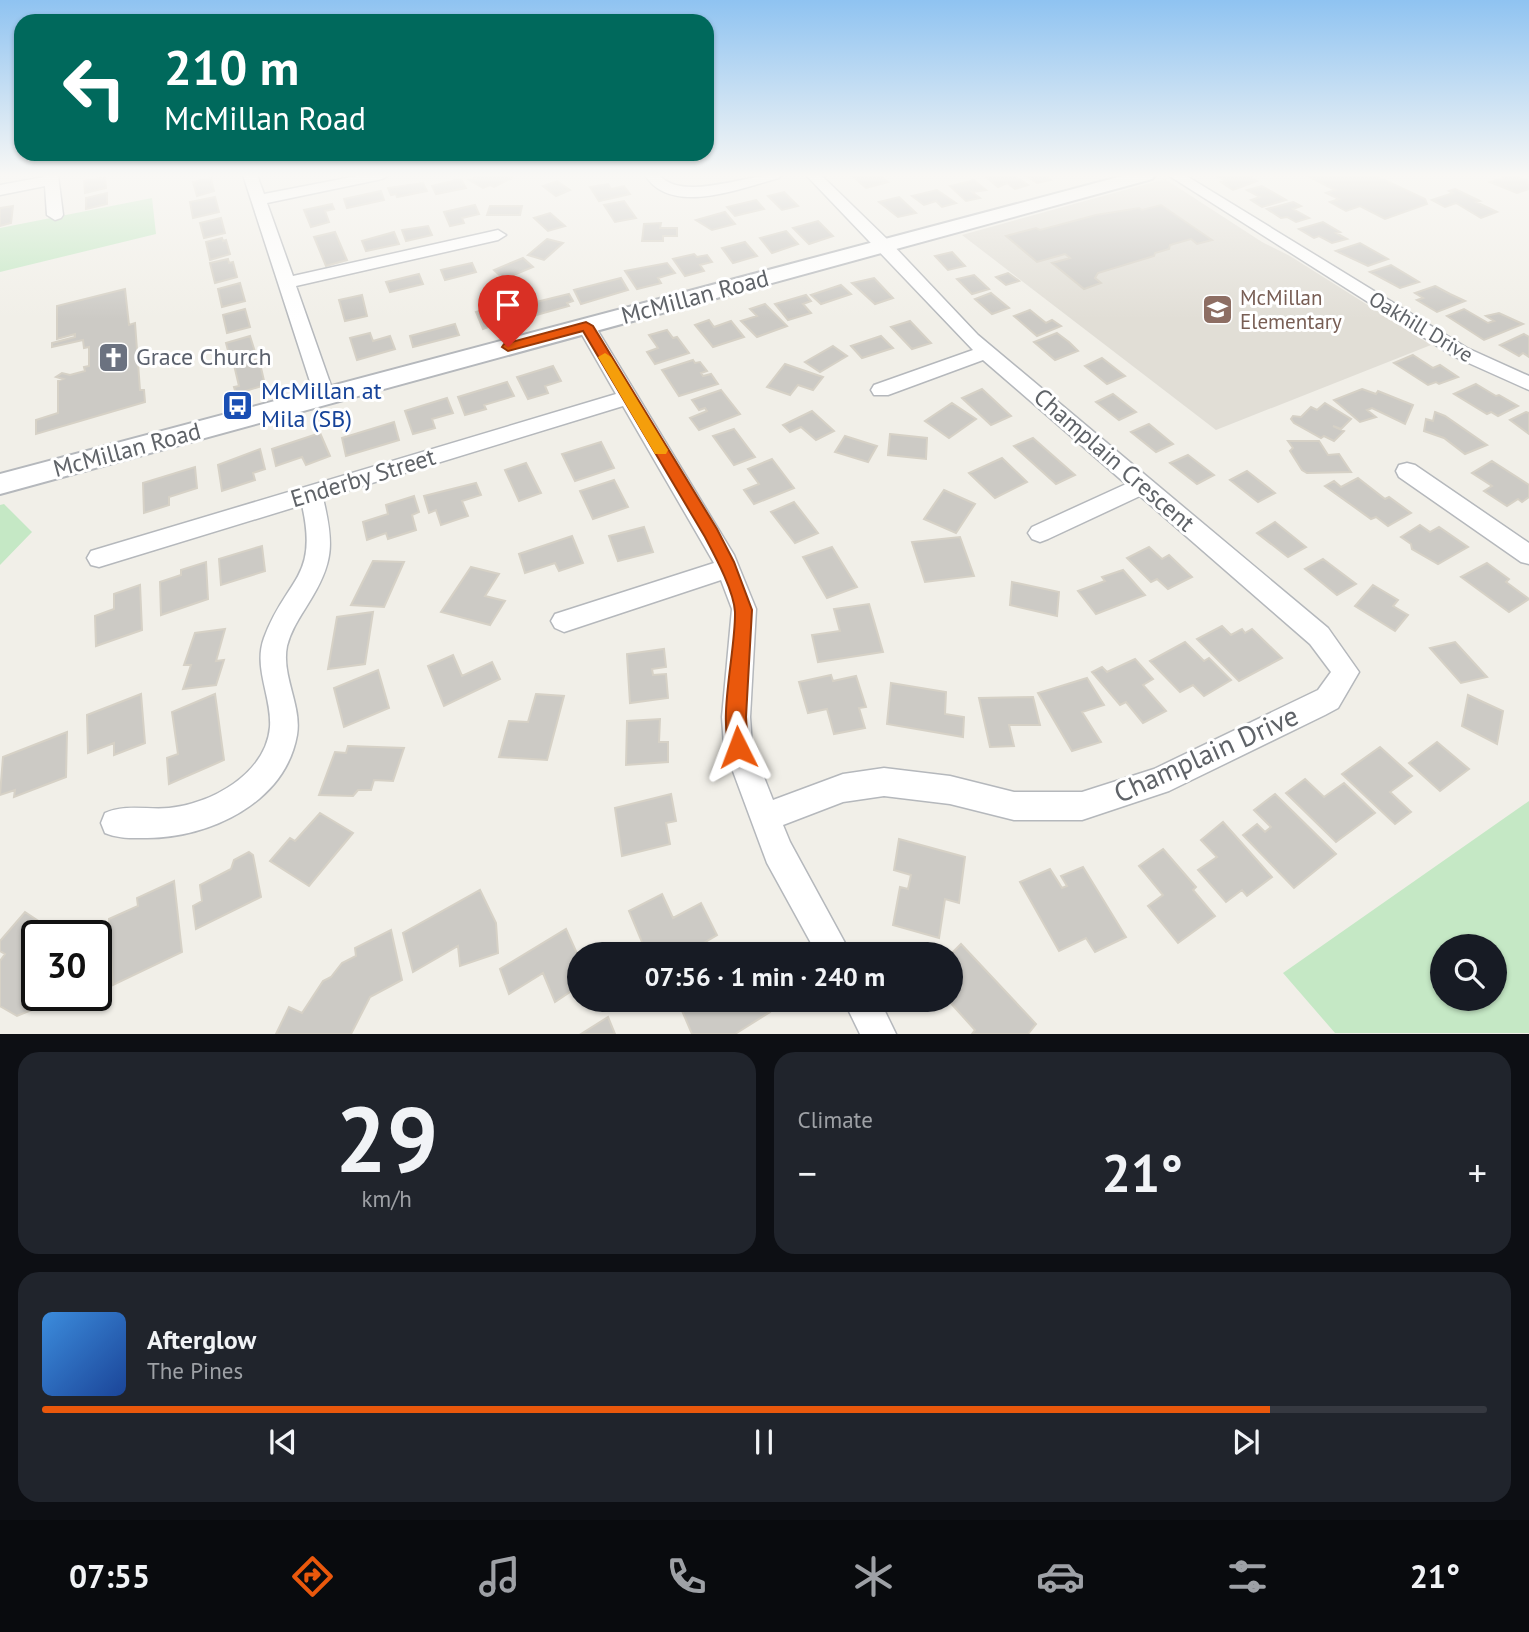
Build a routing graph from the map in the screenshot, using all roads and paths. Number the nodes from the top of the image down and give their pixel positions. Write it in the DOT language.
graph roads {
  1 [pos="266,223"];
  2 [pos="863,223"];
  3 [pos="963,223"];
  4 [pos="1253,223"];
  5 [pos="498,236"];
  6 [pos="884,244"];
  7 [pos="286,283"];
  8 [pos="586,326"];
  9 [pos="986,352"];
  10 [pos="1529,384"];
  11 [pos="881,390"];
  12 [pos="325,397"];
  13 [pos="627,398"];
  14 [pos="1407,471"];
  15 [pos="0,484"];
  16 [pos="1143,485"];
  17 [pos="311,494"];
  18 [pos="1040,533"];
  19 [pos="1529,555"];
  20 [pos="99,558"];
  21 [pos="728,568"];
  22 [pos="564,621"];
  23 [pos="1346,672"];
  24 [pos="765,817"];
  25 [pos="116,823"];
  26 [pos="828,942"];
  27 [pos="867,1012"];
  28 [pos="879,1034"];
  1 -- 7 [label="street"];
  2 -- 6 [label="street, Champlain Crescent"];
  3 -- 6 [label="street, McMillan Road"];
  4 -- 10 [label="street, Oakhill Drive"];
  5 -- 7 [label="street"];
  6 -- 8 [label="street, McMillan Road"];
  6 -- 9 [label="street, Champlain Crescent"];
  7 -- 12 [label="street"];
  8 -- 12 [label="street, McMillan Road"];
  8 -- 13 [label="street"];
  9 -- 11 [label="street"];
  9 -- 16 [label="street, Champlain Crescent"];
  12 -- 15 [label="street, McMillan Road"];
  13 -- 17 [label="street, Enderby Street"];
  13 -- 21 [label="street"];
  14 -- 19 [label="street"];
  16 -- 18 [label="street"];
  16 -- 23 [label="street, Champlain Crescent"];
  17 -- 20 [label="street, Enderby Street"];
  17 -- 25 [label="street"];
  21 -- 22 [label="street"];
  21 -- 24 [label="street"];
  23 -- 24 [label="street, Champlain Drive"];
  24 -- 26 [label="street"];
  27 -- 28 [label="street"];
}
